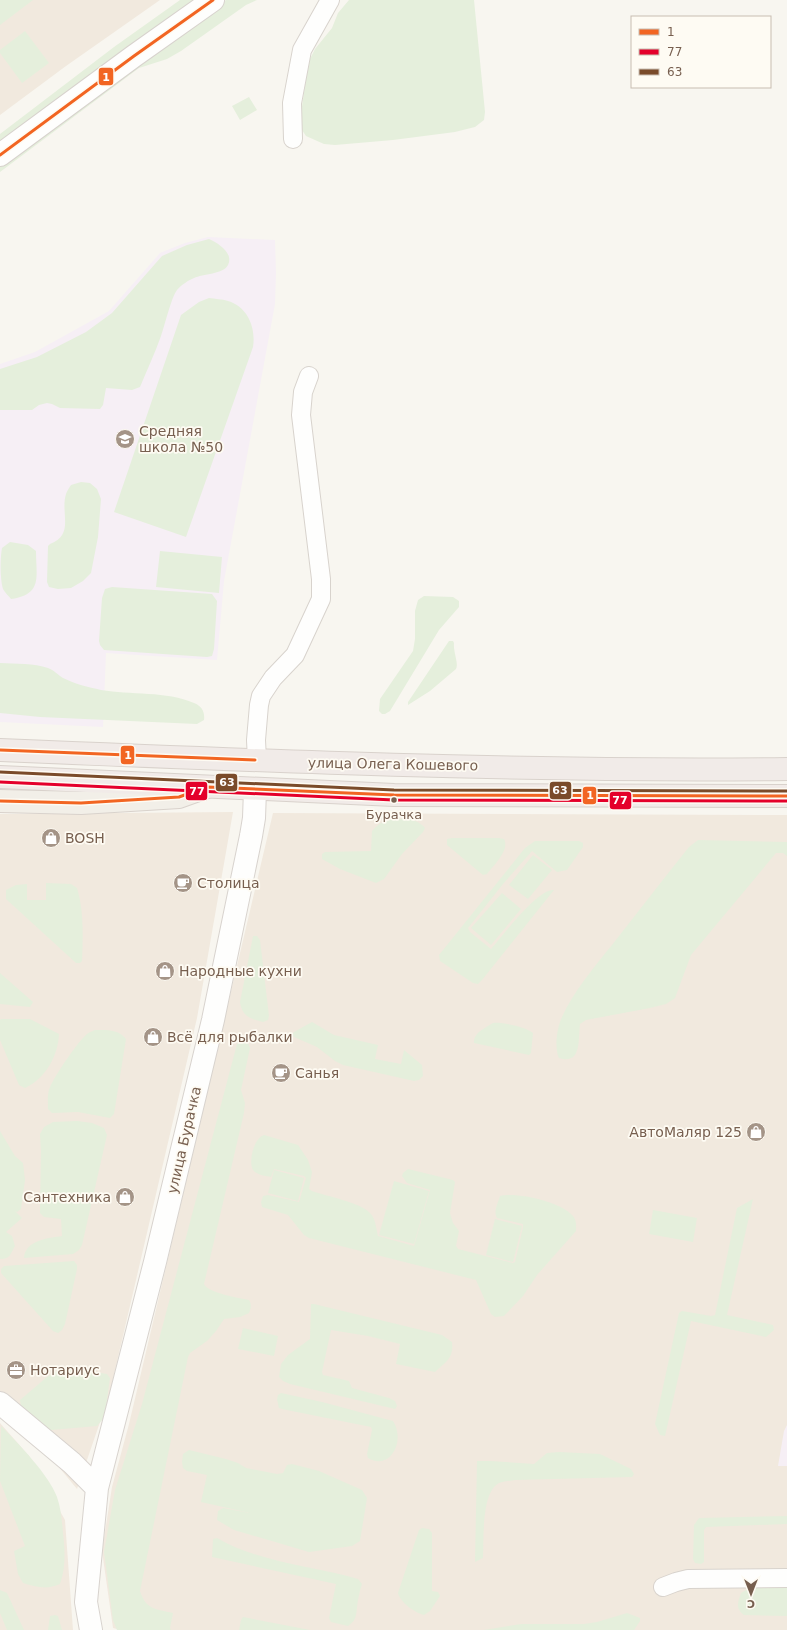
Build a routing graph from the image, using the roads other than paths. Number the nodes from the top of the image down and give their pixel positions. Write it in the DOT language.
graph roads {
  1 [pos="214,0"];
  2 [pos="330,0"];
  3 [pos="293,139"];
  4 [pos="0,155"];
  5 [pos="309,376"];
  6 [pos="0,750"];
  7 [pos="257,760"];
  8 [pos="787,769"];
  9 [pos="0,778"];
  10 [pos="207,787"];
  11 [pos="255,790"];
  12 [pos="787,796"];
  13 [pos="0,801"];
  14 [pos="0,1403"];
  15 [pos="97,1488"];
  16 [pos="787,1578"];
  17 [pos="663,1587"];
  18 [pos="91,1630"];
  1 -- 4 [label="main road"];
  2 -- 3 [label="street"];
  5 -- 7 [label="street"];
  6 -- 7 [label="highway, улица Олега Кошевого"];
  7 -- 8 [label="highway, улица Олега Кошевого"];
  9 -- 10 [label="highway, улица Олега Кошевого"];
  10 -- 11 [label="highway, улица Олега Кошевого"];
  10 -- 13 [label="main road"];
  11 -- 12 [label="highway, улица Олега Кошевого"];
  11 -- 15 [label="main road, улица Бурачка"];
  14 -- 15 [label="main road"];
  15 -- 18 [label="main road, улица Бурачка"];
  16 -- 17 [label="street"];
}
